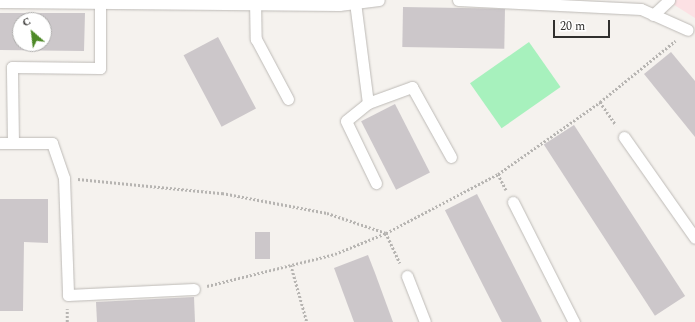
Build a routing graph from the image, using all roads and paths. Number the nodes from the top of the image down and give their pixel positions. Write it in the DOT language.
graph roads {
  1 [pos="379,0"];
  2 [pos="458,0"];
  3 [pos="669,0"];
  4 [pos="24,1"];
  5 [pos="0,2"];
  6 [pos="157,2"];
  7 [pos="255,2"];
  8 [pos="355,2"];
  9 [pos="100,3"];
  10 [pos="339,3"];
  11 [pos="653,15"];
  12 [pos="692,36"];
  13 [pos="288,99"];
  14 [pos="600,102"];
  15 [pos="368,103"];
  16 [pos="624,138"];
  17 [pos="0,143"];
  18 [pos="13,143"];
  19 [pos="451,157"];
  20 [pos="64,178"];
  21 [pos="376,183"];
  22 [pos="513,202"];
  23 [pos="386,233"];
  24 [pos="695,238"];
  25 [pos="291,265"];
  26 [pos="407,276"];
  27 [pos="194,289"];
  28 [pos="307,322"];
  29 [pos="425,322"];
  30 [pos="574,322"];
  1 -- 8 [label="lane"];
  2 -- 11 [label="lane"];
  3 -- 11 [label="lane"];
  4 -- 5 [label="lane"];
  4 -- 9 [label="lane"];
  6 -- 7 [label="lane"];
  6 -- 9 [label="lane"];
  7 -- 10 [label="lane"];
  7 -- 13 [label="lane"];
  8 -- 10 [label="lane"];
  8 -- 15 [label="lane"];
  9 -- 18 [label="lane"];
  11 -- 12 [label="lane"];
  12 -- 14 [label="path"];
  14 -- 16 [label="path"];
  14 -- 23 [label="path"];
  15 -- 19 [label="lane"];
  15 -- 21 [label="lane"];
  16 -- 24 [label="lane"];
  17 -- 18 [label="lane"];
  18 -- 20 [label="lane"];
  20 -- 23 [label="path"];
  20 -- 27 [label="lane"];
  22 -- 30 [label="lane"];
  23 -- 25 [label="path"];
  23 -- 26 [label="path"];
  25 -- 27 [label="path"];
  25 -- 28 [label="path"];
  26 -- 29 [label="lane"];
}
